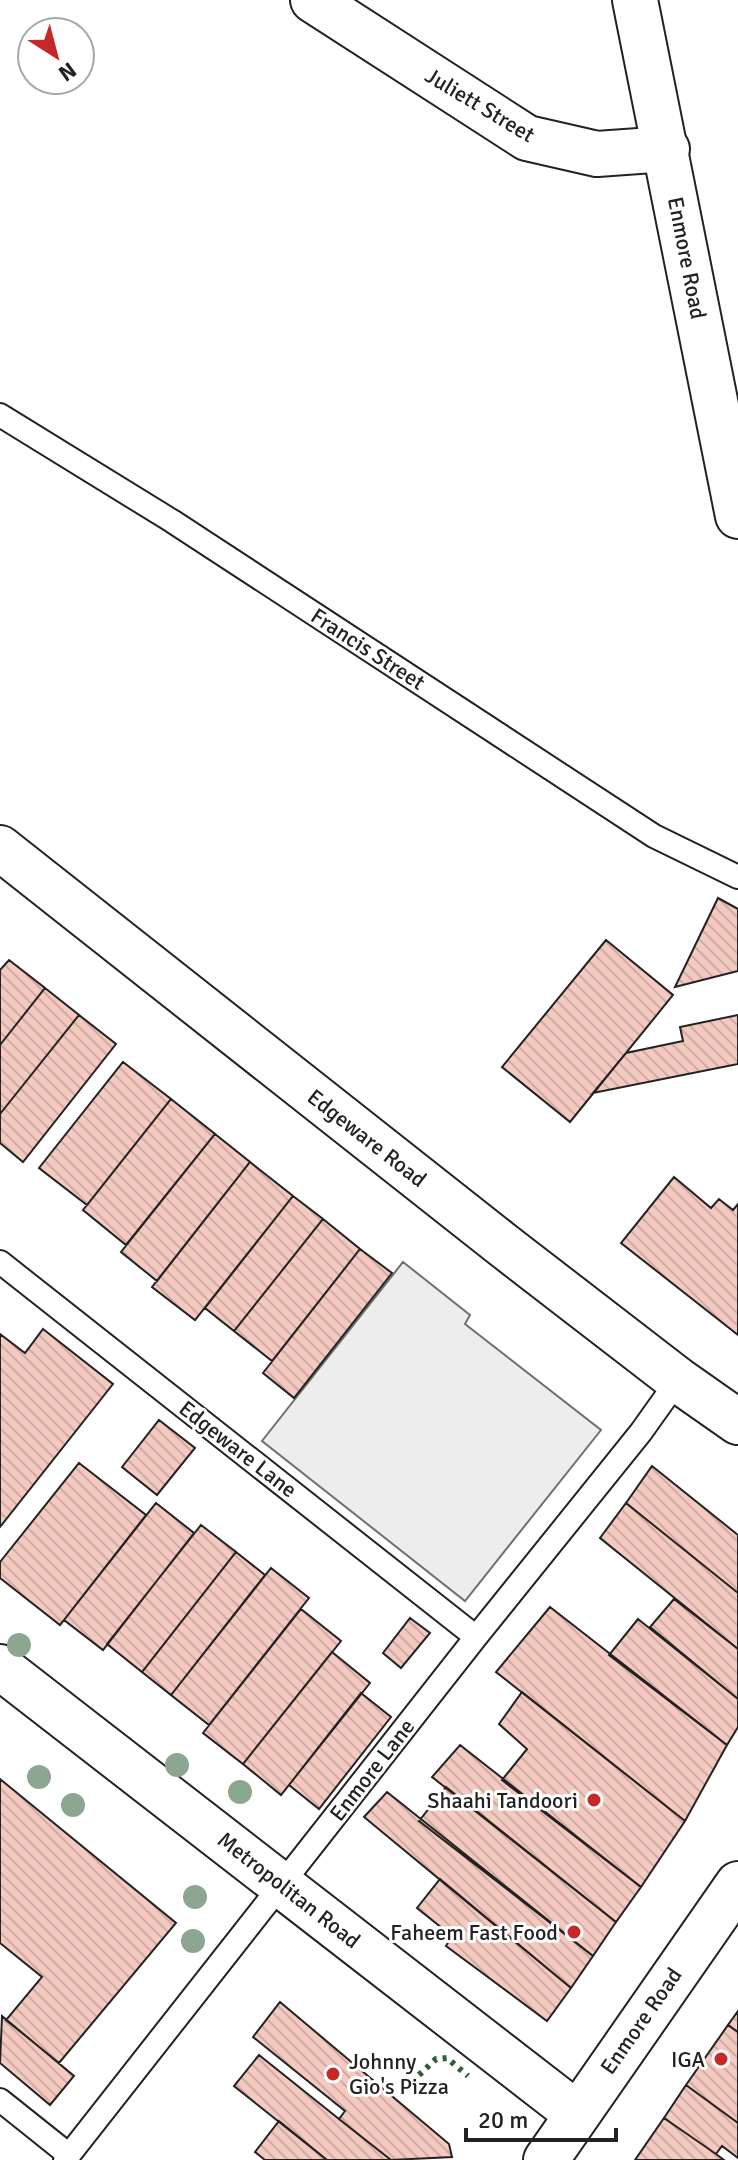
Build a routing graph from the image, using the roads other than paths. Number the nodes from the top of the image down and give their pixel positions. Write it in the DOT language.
graph roads {
  1 [pos="313,0"];
  2 [pos="635,0"];
  3 [pos="667,149"];
  4 [pos="0,415"];
  5 [pos="738,516"];
  6 [pos="0,848"];
  7 [pos="738,877"];
  8 [pos="0,1262"];
  9 [pos="678,1380"];
  10 [pos="734,1424"];
  11 [pos="476,1637"];
  12 [pos="0,1667"];
  13 [pos="738,1884"];
  14 [pos="282,1885"];
  15 [pos="0,2100"];
  16 [pos="577,2114"];
  17 [pos="67,2158"];
  18 [pos="546,2160"];
  1 -- 3 [label="main road, Juliett Street"];
  2 -- 3 [label="main road, Enmore Road"];
  3 -- 5 [label="main road, Enmore Road"];
  4 -- 7 [label="lane, Francis Street"];
  6 -- 9 [label="main road, Edgeware Road"];
  8 -- 11 [label="lane, Edgeware Lane"];
  9 -- 10 [label="main road, Edgeware Road"];
  9 -- 11 [label="lane, Enmore Lane"];
  11 -- 14 [label="lane, Enmore Lane"];
  12 -- 14 [label="main road, Metropolitan Road"];
  13 -- 16 [label="main road, Enmore Road"];
  14 -- 16 [label="main road, Metropolitan Road"];
  14 -- 17 [label="lane, Enmore Lane"];
  15 -- 17 [label="lane"];
  16 -- 18 [label="main road, Enmore Road"];
}
